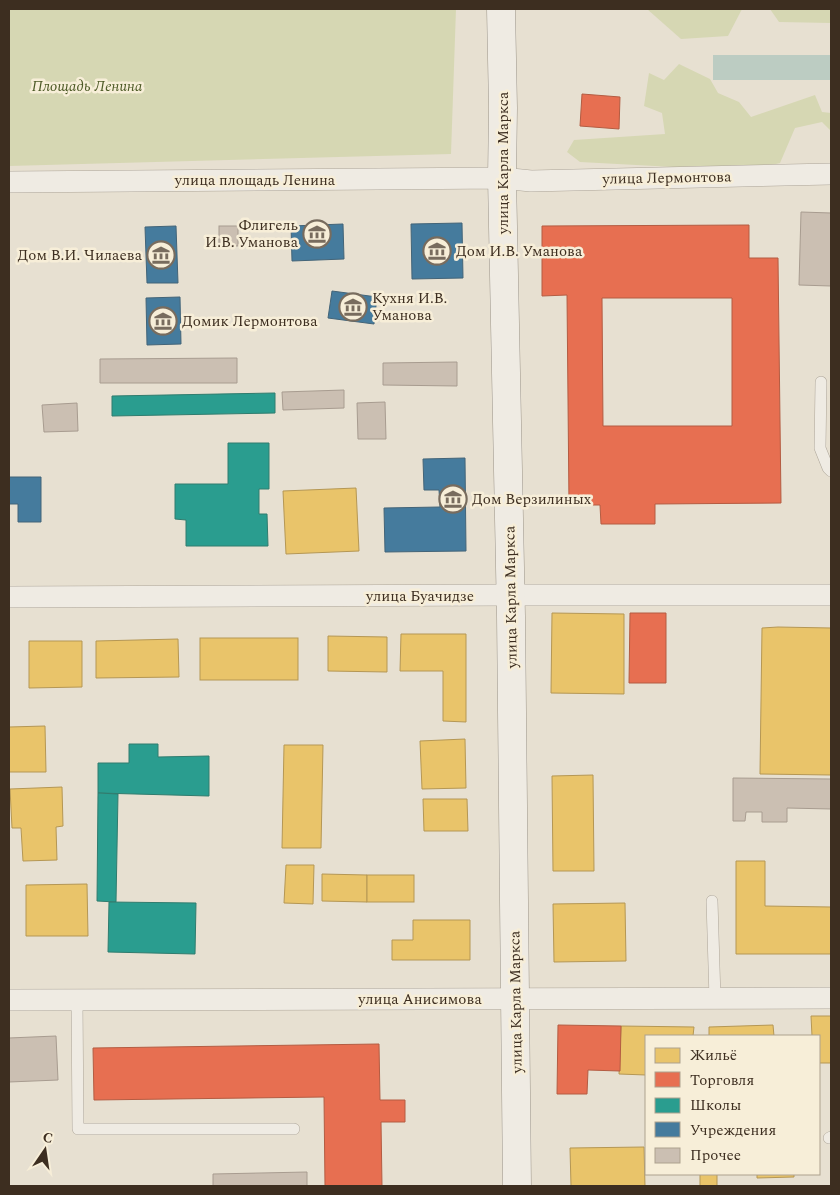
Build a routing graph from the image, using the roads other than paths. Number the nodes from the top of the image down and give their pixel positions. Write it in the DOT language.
graph roads {
  1 [pos="501,9"];
  2 [pos="831,174"];
  3 [pos="502,178"];
  4 [pos="9,182"];
  5 [pos="821,382"];
  6 [pos="831,471"];
  7 [pos="511,595"];
  8 [pos="831,596"];
  9 [pos="9,597"];
  10 [pos="712,901"];
  11 [pos="831,998"];
  12 [pos="515,999"];
  13 [pos="715,999"];
  14 [pos="9,1000"];
  15 [pos="77,1000"];
  16 [pos="294,1129"];
  17 [pos="517,1186"];
  1 -- 3 [label="street, улица Карла Маркса"];
  2 -- 3 [label="street, улица Лермонтова"];
  3 -- 4 [label="street, улица площадь Ленина"];
  3 -- 7 [label="street, улица Карла Маркса"];
  5 -- 6 [label="lane"];
  7 -- 8 [label="street, улица Буачидзе"];
  7 -- 9 [label="street, улица Буачидзе"];
  7 -- 12 [label="street, улица Карла Маркса"];
  10 -- 13 [label="lane"];
  11 -- 13 [label="street, улица Анисимова"];
  12 -- 13 [label="street, улица Анисимова"];
  12 -- 15 [label="street, улица Анисимова"];
  12 -- 17 [label="street, улица Карла Маркса"];
  14 -- 15 [label="street, улица Анисимова"];
  15 -- 16 [label="lane"];
}
